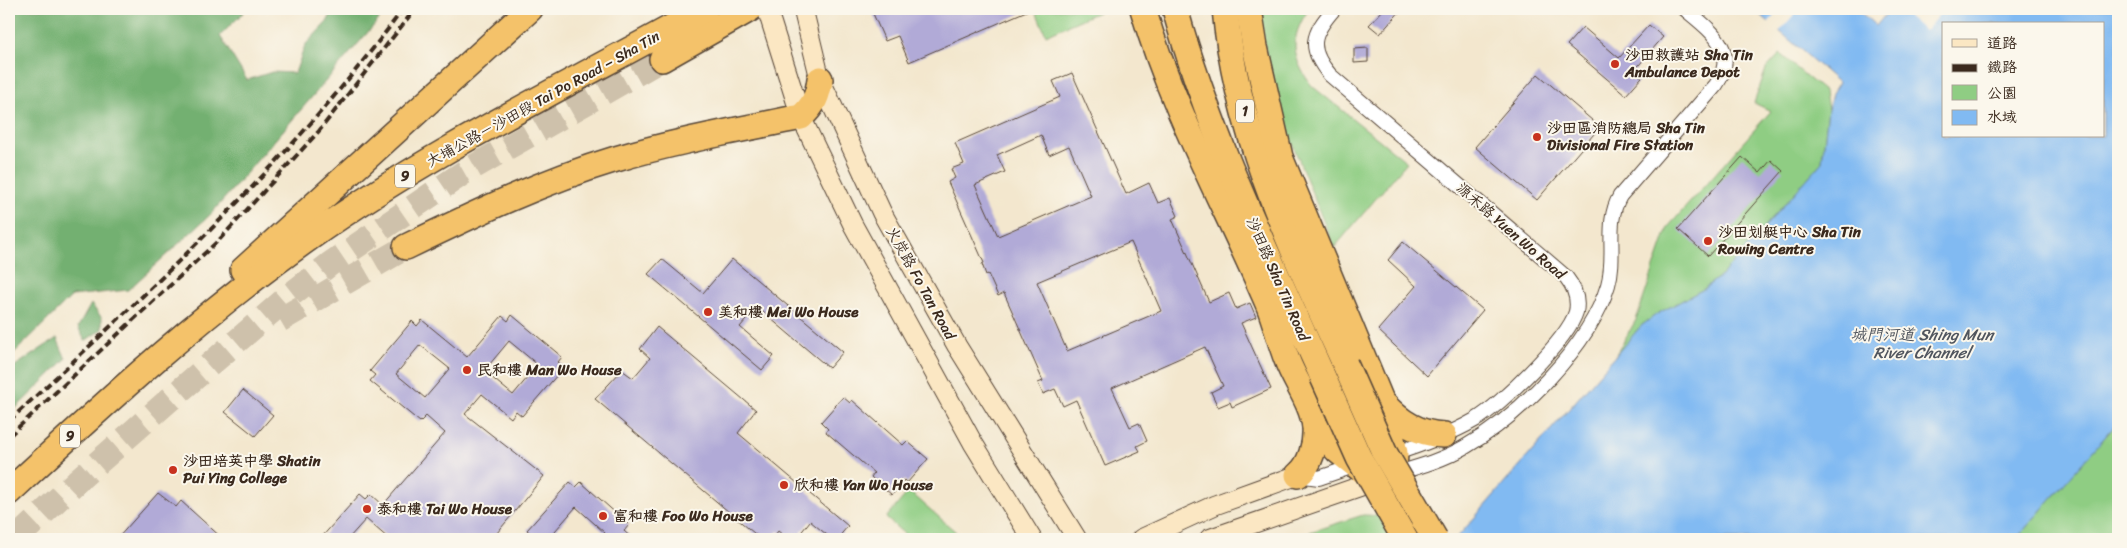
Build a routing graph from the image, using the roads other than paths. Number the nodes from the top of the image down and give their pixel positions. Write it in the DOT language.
graph roads {
  1 [pos="530,9"];
  2 [pos="704,9"];
  3 [pos="750,9"];
  4 [pos="767,9"];
  5 [pos="803,9"];
  6 [pos="1142,9"];
  7 [pos="1175,9"];
  8 [pos="1225,9"];
  9 [pos="1249,9"];
  10 [pos="1334,9"];
  11 [pos="1684,9"];
  12 [pos="662,59"];
  13 [pos="820,79"];
  14 [pos="801,117"];
  15 [pos="406,247"];
  16 [pos="1356,365"];
  17 [pos="132,382"];
  18 [pos="1299,386"];
  19 [pos="1381,401"];
  20 [pos="1315,426"];
  21 [pos="1444,435"];
  22 [pos="1355,466"];
  23 [pos="1388,469"];
  24 [pos="1298,476"];
  25 [pos="9,492"];
  26 [pos="1032,539"];
  27 [pos="1077,539"];
  28 [pos="1141,539"];
  29 [pos="1209,539"];
  30 [pos="1405,539"];
  31 [pos="1435,539"];
  1 -- 17 [label="highway"];
  2 -- 17 [label="highway, 大埔公路－沙田段 Tai Po Road – Sha Tin / 9"];
  3 -- 12 [label="highway, 大埔公路－沙田段 Tai Po Road – Sha Tin"];
  4 -- 14 [label="main road"];
  5 -- 13 [label="main road, 火炭路 Fo Tan Road"];
  6 -- 18 [label="highway"];
  7 -- 30 [label="highway, 沙田路 Sha Tin Road, bridge"];
  8 -- 16 [label="highway, 沙田路 Sha Tin Road / 1"];
  9 -- 16 [label="highway"];
  10 -- 21 [label="street, 源禾路 Yuen Wo Road"];
  11 -- 23 [label="street, 源禾路 Yuen Wo Road"];
  13 -- 14 [label="highway"];
  13 -- 27 [label="main road, 火炭路 Fo Tan Road"];
  14 -- 15 [label="highway"];
  14 -- 26 [label="main road"];
  16 -- 18 [label="highway"];
  16 -- 19 [label="highway"];
  16 -- 31 [label="highway, 沙田路 Sha Tin Road / 1, bridge"];
  17 -- 25 [label="highway, 大埔公路－沙田段 Tai Po Road – Sha Tin / 9"];
  18 -- 20 [label="highway"];
  19 -- 21 [label="highway"];
  19 -- 23 [label="highway"];
  20 -- 22 [label="highway"];
  20 -- 24 [label="highway"];
  21 -- 23 [label="street, 源禾路 Yuen Wo Road"];
  22 -- 23 [label="highway"];
  22 -- 23 [label="street, 源禾路 Yuen Wo Road"];
  22 -- 24 [label="street, 源禾路 Yuen Wo Road"];
  23 -- 29 [label="main road, 源禾路 Yuen Wo Road"];
  24 -- 28 [label="main road, 源禾路 Yuen Wo Road"];
}
